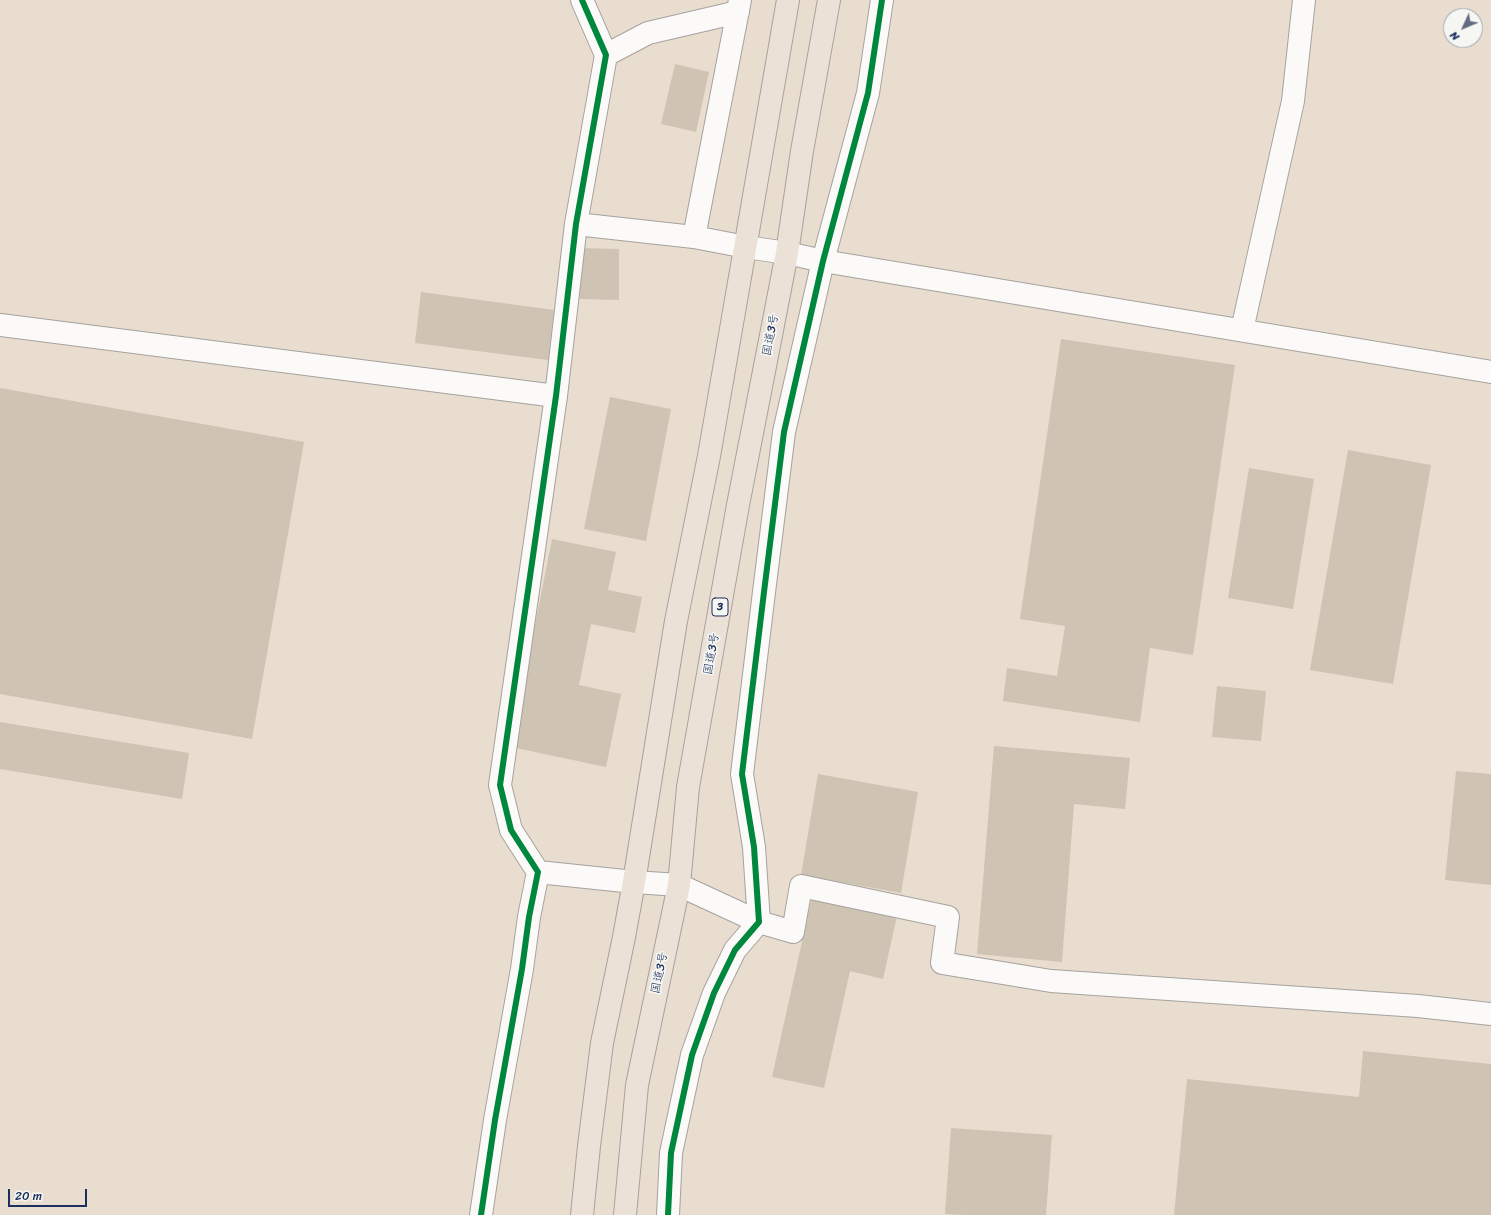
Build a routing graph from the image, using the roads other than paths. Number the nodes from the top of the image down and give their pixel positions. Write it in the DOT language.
graph roads {
  1 [pos="582,0"];
  2 [pos="788,0"];
  3 [pos="829,0"];
  4 [pos="882,0"];
  5 [pos="1304,0"];
  6 [pos="739,6"];
  7 [pos="606,55"];
  8 [pos="576,224"];
  9 [pos="694,237"];
  10 [pos="746,247"];
  11 [pos="787,253"];
  12 [pos="822,261"];
  13 [pos="0,325"];
  14 [pos="1242,330"];
  15 [pos="1491,372"];
  16 [pos="556,396"];
  17 [pos="538,872"];
  18 [pos="634,882"];
  19 [pos="679,885"];
  20 [pos="759,922"];
  21 [pos="1491,1014"];
  22 [pos="481,1215"];
  23 [pos="582,1215"];
  24 [pos="625,1215"];
  25 [pos="668,1215"];
  1 -- 7 [label="street"];
  2 -- 10 [label="highway"];
  3 -- 11 [label="highway, 国道3号 / 3"];
  4 -- 12 [label="street"];
  5 -- 14 [label="street"];
  6 -- 7 [label="street"];
  6 -- 9 [label="street"];
  7 -- 8 [label="street"];
  8 -- 9 [label="street"];
  8 -- 16 [label="street"];
  9 -- 10 [label="street"];
  10 -- 11 [label="street"];
  10 -- 18 [label="highway"];
  11 -- 12 [label="street"];
  11 -- 19 [label="highway, 国道3号 / 3"];
  12 -- 14 [label="street"];
  12 -- 20 [label="street"];
  13 -- 16 [label="street"];
  14 -- 15 [label="street"];
  16 -- 17 [label="street"];
  17 -- 18 [label="street"];
  17 -- 22 [label="street"];
  18 -- 19 [label="street"];
  18 -- 23 [label="highway"];
  19 -- 20 [label="street"];
  19 -- 24 [label="highway, 国道3号 / 3"];
  20 -- 21 [label="street"];
  20 -- 25 [label="street"];
}
